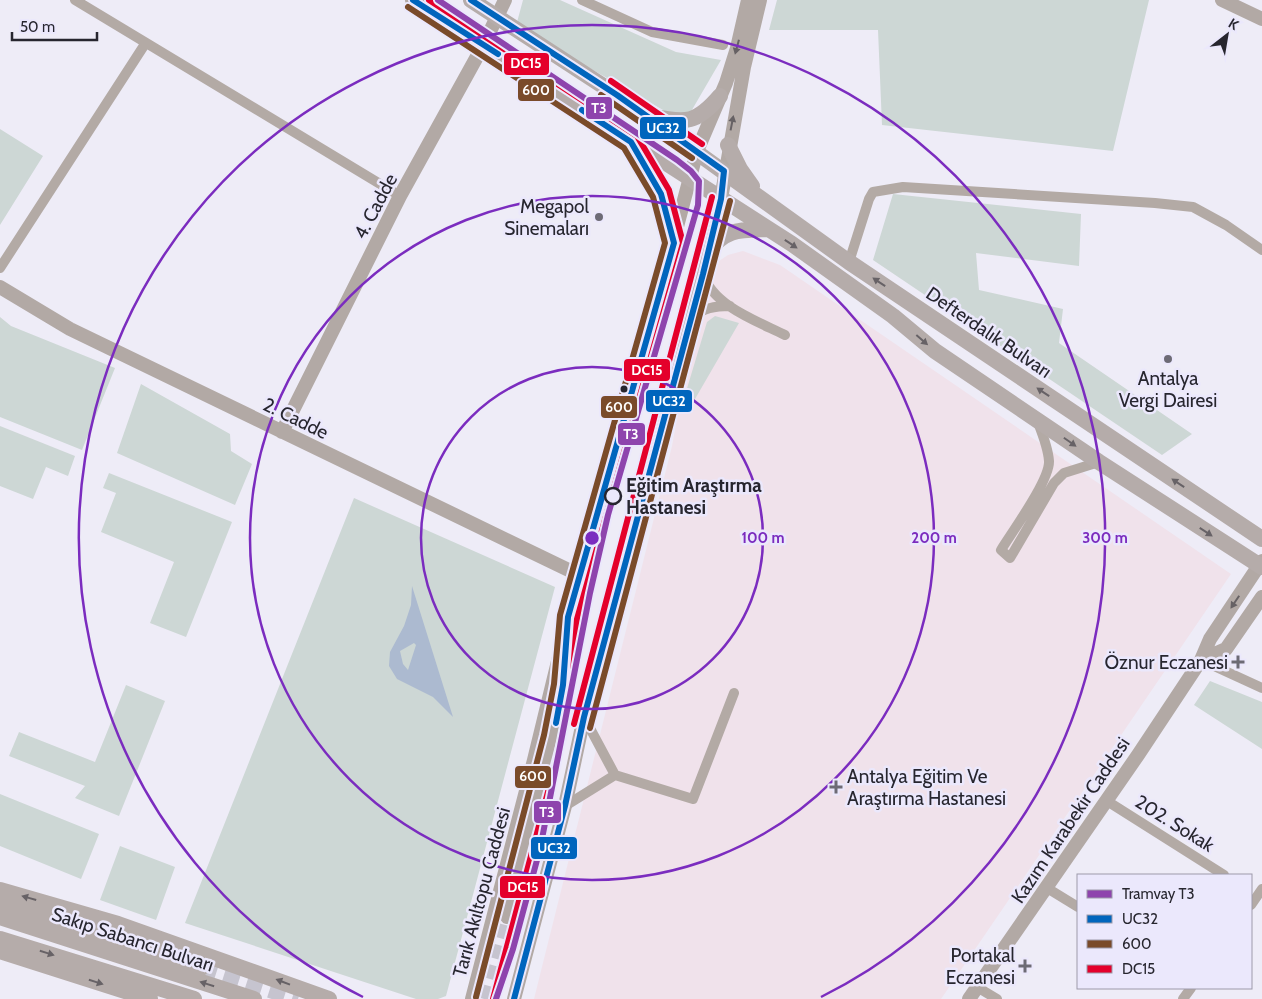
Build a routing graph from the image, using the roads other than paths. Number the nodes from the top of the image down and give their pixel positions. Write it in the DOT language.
graph roads {
  1 [pos="76,0"];
  2 [pos="413,0"];
  3 [pos="471,0"];
  4 [pos="505,0"];
  5 [pos="582,0"];
  6 [pos="748,0"];
  7 [pos="760,0"];
  8 [pos="1222,0"];
  9 [pos="498,17"];
  10 [pos="1262,19"];
  11 [pos="145,44"];
  12 [pos="484,44"];
  13 [pos="722,46"];
  14 [pos="720,96"];
  15 [pos="647,115"];
  16 [pos="631,142"];
  17 [pos="728,145"];
  18 [pos="697,152"];
  19 [pos="724,171"];
  20 [pos="691,180"];
  21 [pos="400,196"];
  22 [pos="720,199"];
  23 [pos="770,204"];
  24 [pos="768,229"];
  25 [pos="674,243"];
  26 [pos="1262,250"];
  27 [pos="708,252"];
  28 [pos="849,262"];
  29 [pos="0,268"];
  30 [pos="703,274"];
  31 [pos="0,287"];
  32 [pos="730,306"];
  33 [pos="690,319"];
  34 [pos="785,336"];
  35 [pos="1036,419"];
  36 [pos="282,432"];
  37 [pos="1099,462"];
  38 [pos="1262,540"];
  39 [pos="1261,565"];
  40 [pos="579,575"];
  41 [pos="1262,597"];
  42 [pos="568,617"];
  43 [pos="1201,660"];
  44 [pos="1262,688"];
  45 [pos="734,693"];
  46 [pos="584,717"];
  47 [pos="615,775"];
  48 [pos="1107,801"];
  49 [pos="565,806"];
  50 [pos="1222,874"];
  51 [pos="1047,888"];
  52 [pos="0,890"];
  53 [pos="0,902"];
  54 [pos="1077,906"];
  55 [pos="0,917"];
  56 [pos="507,917"];
  57 [pos="0,939"];
  58 [pos="0,951"];
  59 [pos="483,960"];
  60 [pos="201,968"];
  61 [pos="978,987"];
  62 [pos="150,999"];
  63 [pos="194,999"];
  64 [pos="254,999"];
  65 [pos="329,999"];
  66 [pos="464,999"];
  67 [pos="472,999"];
  68 [pos="514,999"];
  69 [pos="969,999"];
  70 [pos="997,999"];
  1 -- 11 [label="street"];
  2 -- 12 [label="main road"];
  3 -- 9 [label="main road, Defterdalık Bulvarı"];
  4 -- 9 [label="main road, 4. Cadde"];
  5 -- 13 [label="street"];
  6 -- 14 [label="main road, Tarık Akıltopu Caddesi, one-way"];
  17 -- 7 [label="main road, one-way"];
  8 -- 10 [label="main road"];
  9 -- 12 [label="main road, 4. Cadde"];
  9 -- 15 [label="main road, Defterdalık Bulvarı"];
  11 -- 21 [label="street"];
  11 -- 29 [label="street"];
  12 -- 16 [label="main road"];
  12 -- 21 [label="main road, 4. Cadde"];
  14 -- 15 [label="main road"];
  14 -- 18 [label="main road, Tarık Akıltopu Caddesi"];
  15 -- 18 [label="main road, Defterdalık Bulvarı"];
  16 -- 20 [label="main road"];
  16 -- 25 [label="main road"];
  17 -- 19 [label="main road"];
  17 -- 23 [label="main road"];
  18 -- 19 [label="main road, Defterdalık Bulvarı"];
  18 -- 20 [label="main road, Tarık Akıltopu Caddesi"];
  19 -- 22 [label="main road"];
  19 -- 23 [label="main road, Defterdalık Bulvarı"];
  20 -- 22 [label="main road"];
  20 -- 25 [label="main road, Tarık Akıltopu Caddesi"];
  21 -- 36 [label="main road, 4. Cadde"];
  22 -- 24 [label="main road"];
  22 -- 27 [label="main road"];
  23 -- 28 [label="main road, Defterdalık Bulvarı"];
  24 -- 27 [label="main road"];
  24 -- 35 [label="main road, one-way"];
  25 -- 40 [label="main road, Tarık Akıltopu Caddesi"];
  26 -- 28 [label="street"];
  27 -- 30 [label="main road"];
  38 -- 28 [label="main road, Defterdalık Bulvarı, one-way"];
  30 -- 32 [label="street"];
  30 -- 33 [label="main road"];
  31 -- 36 [label="main road, 2. Cadde"];
  32 -- 33 [label="street"];
  32 -- 34 [label="street"];
  33 -- 46 [label="main road"];
  35 -- 37 [label="main road, one-way"];
  35 -- 37 [label="street"];
  36 -- 40 [label="main road, 2. Cadde"];
  37 -- 39 [label="main road, one-way"];
  39 -- 43 [label="main road, Kazım Karabekir Caddesi, one-way"];
  40 -- 42 [label="main road, Tarık Akıltopu Caddesi"];
  41 -- 43 [label="main road"];
  42 -- 56 [label="main road"];
  42 -- 59 [label="main road, Tarık Akıltopu Caddesi"];
  43 -- 44 [label="street"];
  43 -- 48 [label="main road, Kazım Karabekir Caddesi"];
  45 -- 47 [label="street"];
  46 -- 47 [label="street"];
  46 -- 49 [label="main road"];
  47 -- 49 [label="street"];
  48 -- 50 [label="street, 202. Sokak"];
  48 -- 51 [label="main road, Kazım Karabekir Caddesi"];
  49 -- 68 [label="main road"];
  51 -- 54 [label="street"];
  51 -- 61 [label="main road, Kazım Karabekir Caddesi"];
  65 -- 52 [label="main road, one-way"];
  53 -- 60 [label="main road"];
  64 -- 55 [label="main road, Sakıp Sabancı Bulvarı, one-way"];
  57 -- 63 [label="main road, Sakıp Sabancı Bulvarı, one-way"];
  58 -- 62 [label="main road, one-way"];
  59 -- 66 [label="main road"];
  59 -- 67 [label="main road, Tarık Akıltopu Caddesi"];
  61 -- 69 [label="main road, Kazım Karabekir Caddesi"];
  61 -- 70 [label="street"];
}
